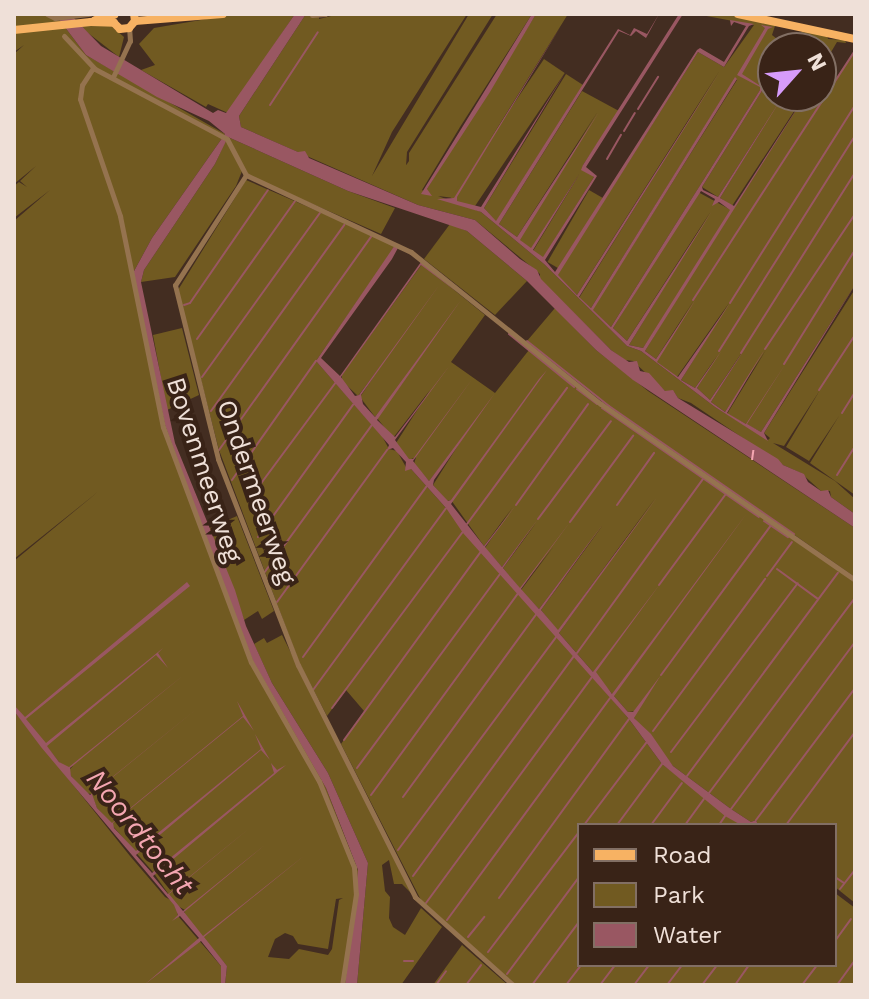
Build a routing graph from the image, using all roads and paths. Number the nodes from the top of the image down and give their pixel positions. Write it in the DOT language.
graph roads {
  1 [pos="47,14"];
  2 [pos="223,14"];
  3 [pos="325,14"];
  4 [pos="738,14"];
  5 [pos="312,15"];
  6 [pos="114,17"];
  7 [pos="90,18"];
  8 [pos="133,20"];
  9 [pos="60,21"];
  10 [pos="14,30"];
  11 [pos="64,36"];
  12 [pos="855,39"];
  13 [pos="93,68"];
  14 [pos="114,75"];
  15 [pos="246,175"];
  16 [pos="855,580"];
  17 [pos="342,985"];
  18 [pos="513,985"];
  1 -- 9 [label="street"];
  2 -- 8 [label="main road"];
  3 -- 5 [label="street"];
  4 -- 12 [label="main road"];
  6 -- 7 [label="main road"];
  6 -- 8 [label="main road"];
  7 -- 9 [label="main road"];
  8 -- 14 [label="street"];
  9 -- 10 [label="main road"];
  11 -- 13 [label="street"];
  13 -- 14 [label="street"];
  13 -- 17 [label="street, Bovenmeerweg"];
  14 -- 15 [label="street"];
  15 -- 16 [label="street"];
  15 -- 18 [label="street, Ondermeerweg"];
}
